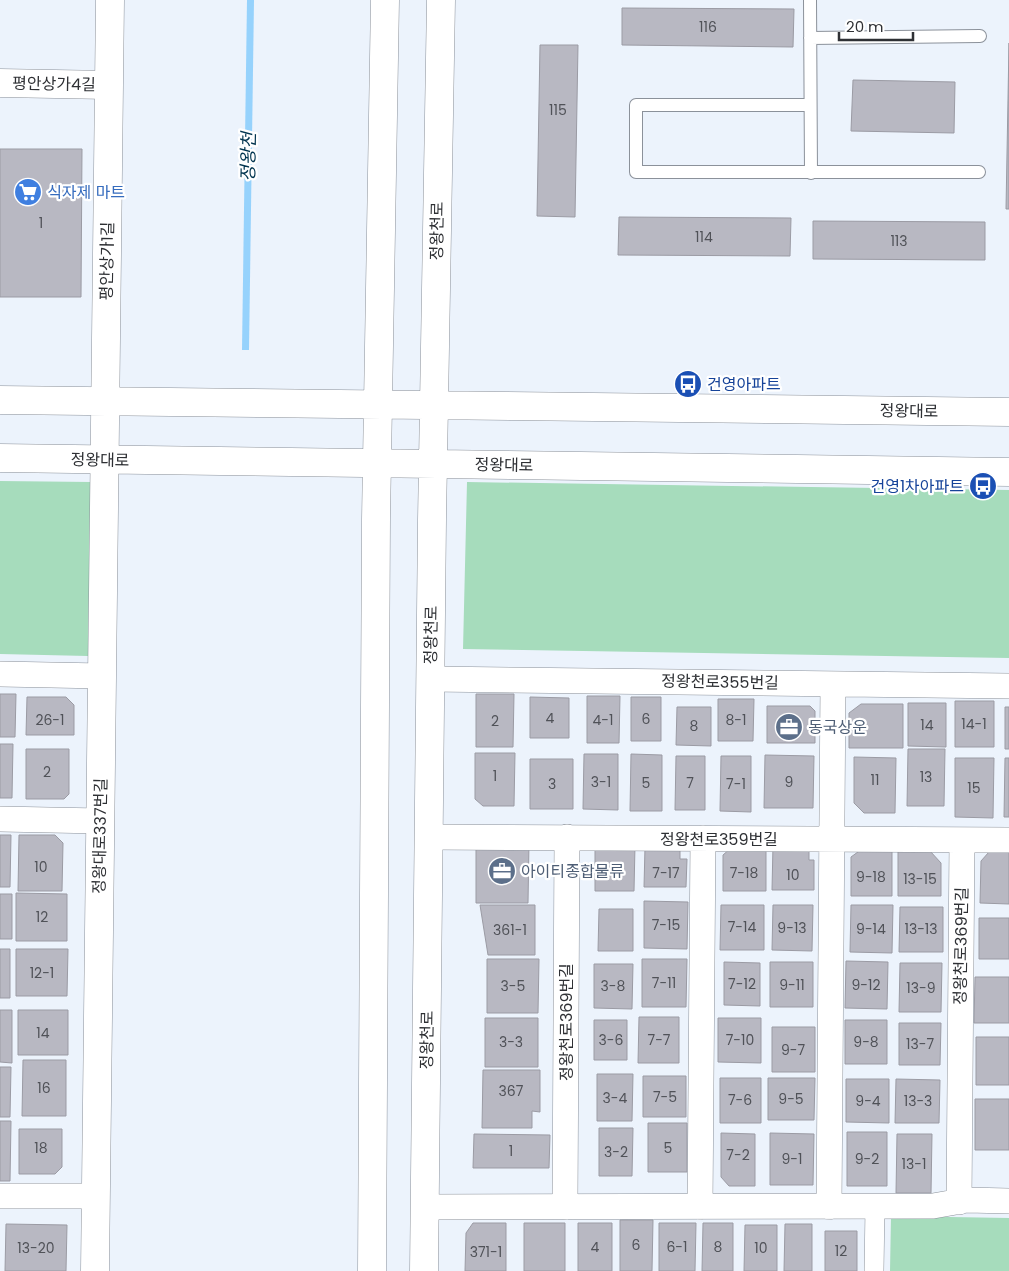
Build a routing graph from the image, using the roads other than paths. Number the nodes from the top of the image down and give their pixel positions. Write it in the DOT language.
graph roads {
  1 [pos="110,0"];
  2 [pos="385,0"];
  3 [pos="441,0"];
  4 [pos="810,0"];
  5 [pos="980,36"];
  6 [pos="810,38"];
  7 [pos="0,83"];
  8 [pos="109,85"];
  9 [pos="810,104"];
  10 [pos="979,172"];
  11 [pos="811,173"];
  12 [pos="0,400"];
  13 [pos="105,401"];
  14 [pos="378,404"];
  15 [pos="434,405"];
  16 [pos="1009,412"];
  17 [pos="0,458"];
  18 [pos="105,460"];
  19 [pos="378,463"];
  20 [pos="433,464"];
  21 [pos="1009,472"];
  22 [pos="0,674"];
  23 [pos="102,676"];
  24 [pos="431,679"];
  25 [pos="833,684"];
  26 [pos="1009,686"];
  27 [pos="0,819"];
  28 [pos="100,820"];
  29 [pos="429,837"];
  30 [pos="567,838"];
  31 [pos="704,838"];
  32 [pos="832,839"];
  33 [pos="962,840"];
  34 [pos="1009,840"];
  35 [pos="0,1196"];
  36 [pos="96,1196"];
  37 [pos="1009,1201"];
  38 [pos="959,1202"];
  39 [pos="829,1206"];
  40 [pos="425,1207"];
  41 [pos="565,1207"];
  42 [pos="700,1207"];
  43 [pos="875,1207"];
  44 [pos="95,1271"];
  45 [pos="372,1271"];
  46 [pos="424,1271"];
  47 [pos="874,1271"];
  1 -- 8 [label="street, 평안상가1길"];
  2 -- 14 [label="street"];
  3 -- 15 [label="street, 정왕천로"];
  4 -- 6 [label="lane"];
  5 -- 6 [label="lane"];
  6 -- 9 [label="lane"];
  7 -- 8 [label="street, 평안상가4길"];
  8 -- 13 [label="street, 평안상가1길"];
  9 -- 11 [label="lane"];
  9 -- 11 [label="lane"];
  10 -- 11 [label="lane"];
  12 -- 13 [label="street, 정왕대로"];
  13 -- 14 [label="street, 정왕대로"];
  13 -- 18 [label="street, 정왕대로337번길"];
  14 -- 15 [label="street, 정왕대로"];
  14 -- 19 [label="street"];
  15 -- 16 [label="street, 정왕대로"];
  15 -- 20 [label="street, 정왕천로"];
  17 -- 18 [label="street, 정왕대로"];
  18 -- 19 [label="street, 정왕대로"];
  18 -- 23 [label="street, 정왕대로337번길"];
  19 -- 20 [label="street, 정왕대로"];
  19 -- 45 [label="street"];
  20 -- 21 [label="street, 정왕대로"];
  20 -- 24 [label="street, 정왕천로"];
  22 -- 23 [label="street"];
  23 -- 28 [label="street, 정왕대로337번길"];
  24 -- 25 [label="street, 정왕천로355번길"];
  24 -- 29 [label="street, 정왕천로"];
  25 -- 26 [label="street, 정왕천로355번길"];
  25 -- 32 [label="street"];
  27 -- 28 [label="street"];
  28 -- 36 [label="street, 정왕대로337번길"];
  29 -- 30 [label="street, 정왕천로359번길"];
  29 -- 40 [label="street, 정왕천로"];
  30 -- 31 [label="street, 정왕천로359번길"];
  30 -- 41 [label="street, 정왕천로369번길"];
  31 -- 32 [label="street, 정왕천로359번길"];
  31 -- 42 [label="street"];
  32 -- 33 [label="street, 정왕천로359번길"];
  32 -- 39 [label="street"];
  33 -- 34 [label="street, 정왕천로359번길"];
  33 -- 38 [label="street, 정왕천로369번길"];
  35 -- 36 [label="street"];
  36 -- 44 [label="street, 정왕대로337번길"];
  37 -- 38 [label="street"];
  38 -- 43 [label="street"];
  39 -- 42 [label="street"];
  39 -- 43 [label="street"];
  40 -- 41 [label="street"];
  40 -- 46 [label="street, 정왕천로"];
  41 -- 42 [label="street"];
  43 -- 47 [label="street"];
}
